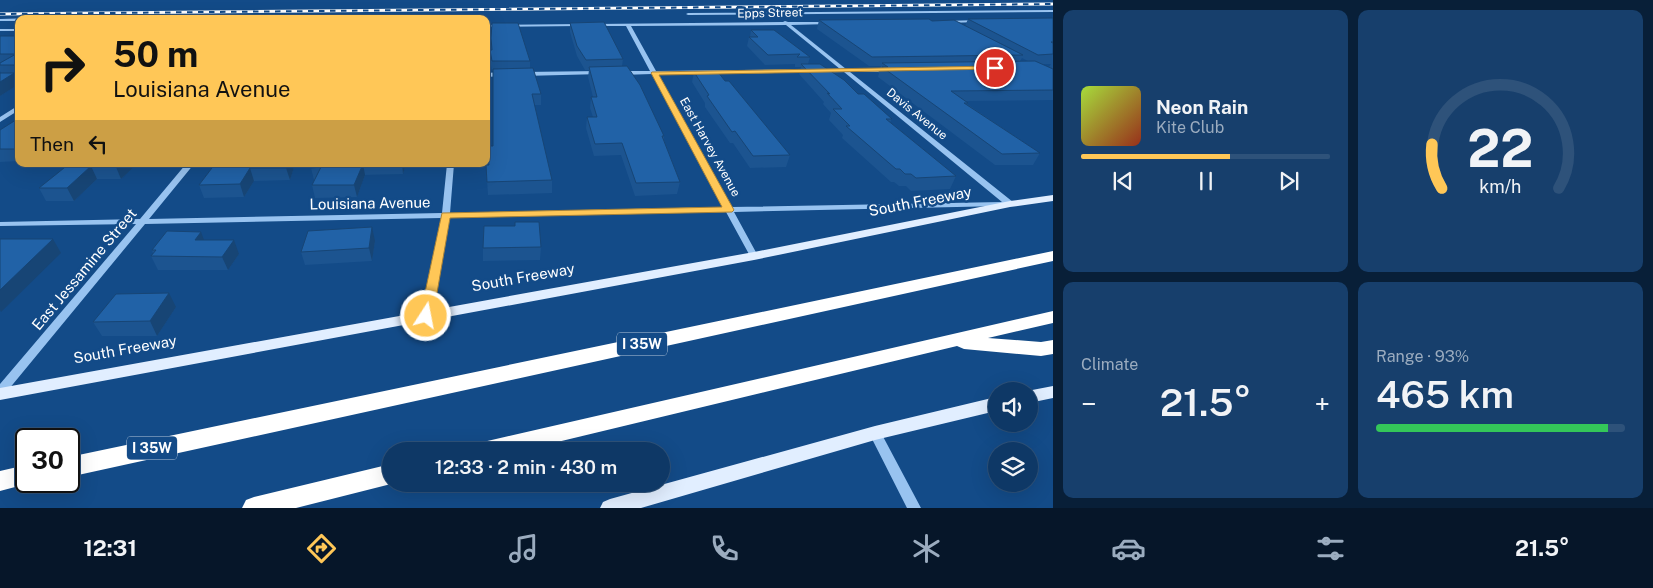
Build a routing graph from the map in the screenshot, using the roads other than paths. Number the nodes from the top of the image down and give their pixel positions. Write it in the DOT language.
graph roads {
  1 [pos="1053,11"];
  2 [pos="774,13"];
  3 [pos="688,14"];
  4 [pos="0,20"];
  5 [pos="15,20"];
  6 [pos="984,21"];
  7 [pos="935,22"];
  8 [pos="945,22"];
  9 [pos="787,23"];
  10 [pos="836,23"];
  11 [pos="628,25"];
  12 [pos="490,26"];
  13 [pos="954,26"];
  14 [pos="0,30"];
  15 [pos="15,30"];
  16 [pos="845,70"];
  17 [pos="894,70"];
  18 [pos="606,73"];
  19 [pos="616,73"];
  20 [pos="654,73"];
  21 [pos="490,75"];
  22 [pos="15,110"];
  23 [pos="0,120"];
  24 [pos="187,167"];
  25 [pos="450,167"];
  26 [pos="1053,198"];
  27 [pos="1010,204"];
  28 [pos="729,210"];
  29 [pos="446,215"];
  30 [pos="142,221"];
  31 [pos="0,224"];
  32 [pos="1049,255"];
  33 [pos="754,256"];
  34 [pos="426,316"];
  35 [pos="1053,317"];
  36 [pos="947,342"];
  37 [pos="1053,348"];
  38 [pos="1053,392"];
  39 [pos="0,393"];
  40 [pos="1038,395"];
  41 [pos="988,406"];
  42 [pos="875,433"];
  43 [pos="521,442"];
  44 [pos="80,464"];
  45 [pos="382,476"];
  46 [pos="15,478"];
  47 [pos="0,481"];
  48 [pos="254,508"];
  49 [pos="610,508"];
  50 [pos="914,508"];
  1 -- 2 [label="street"];
  2 -- 3 [label="street"];
  2 -- 9 [label="street, Davis Avenue"];
  4 -- 5 [label="street"];
  6 -- 8 [label="street"];
  7 -- 8 [label="street"];
  8 -- 13 [label="street"];
  9 -- 10 [label="street, Epps Street"];
  9 -- 11 [label="street, Epps Street"];
  9 -- 16 [label="street, Davis Avenue"];
  11 -- 12 [label="street, Epps Street"];
  11 -- 20 [label="street, East Harvey Avenue"];
  14 -- 15 [label="street"];
  16 -- 17 [label="street"];
  16 -- 20 [label="street"];
  16 -- 27 [label="street, Davis Avenue"];
  18 -- 21 [label="street"];
  19 -- 20 [label="street"];
  20 -- 28 [label="street, East Harvey Avenue"];
  22 -- 23 [label="street"];
  24 -- 30 [label="street, East Jessamine Street"];
  25 -- 29 [label="street"];
  26 -- 27 [label="main road, South Freeway"];
  27 -- 28 [label="street, Louisiana Avenue"];
  27 -- 33 [label="main road, South Freeway"];
  28 -- 29 [label="street, Louisiana Avenue"];
  28 -- 33 [label="street, East Harvey Avenue"];
  29 -- 30 [label="street, Louisiana Avenue"];
  29 -- 34 [label="street"];
  30 -- 31 [label="street, Louisiana Avenue"];
  30 -- 39 [label="street, East Jessamine Street"];
  32 -- 44 [label="highway, I 35W"];
  33 -- 34 [label="main road, South Freeway"];
  34 -- 39 [label="main road, South Freeway"];
  35 -- 36 [label="highway"];
  36 -- 37 [label="highway"];
  36 -- 43 [label="highway"];
  38 -- 40 [label="main road"];
  41 -- 42 [label="main road"];
  42 -- 49 [label="main road"];
  42 -- 50 [label="street"];
  45 -- 48 [label="highway"];
  46 -- 47 [label="highway"];
}
